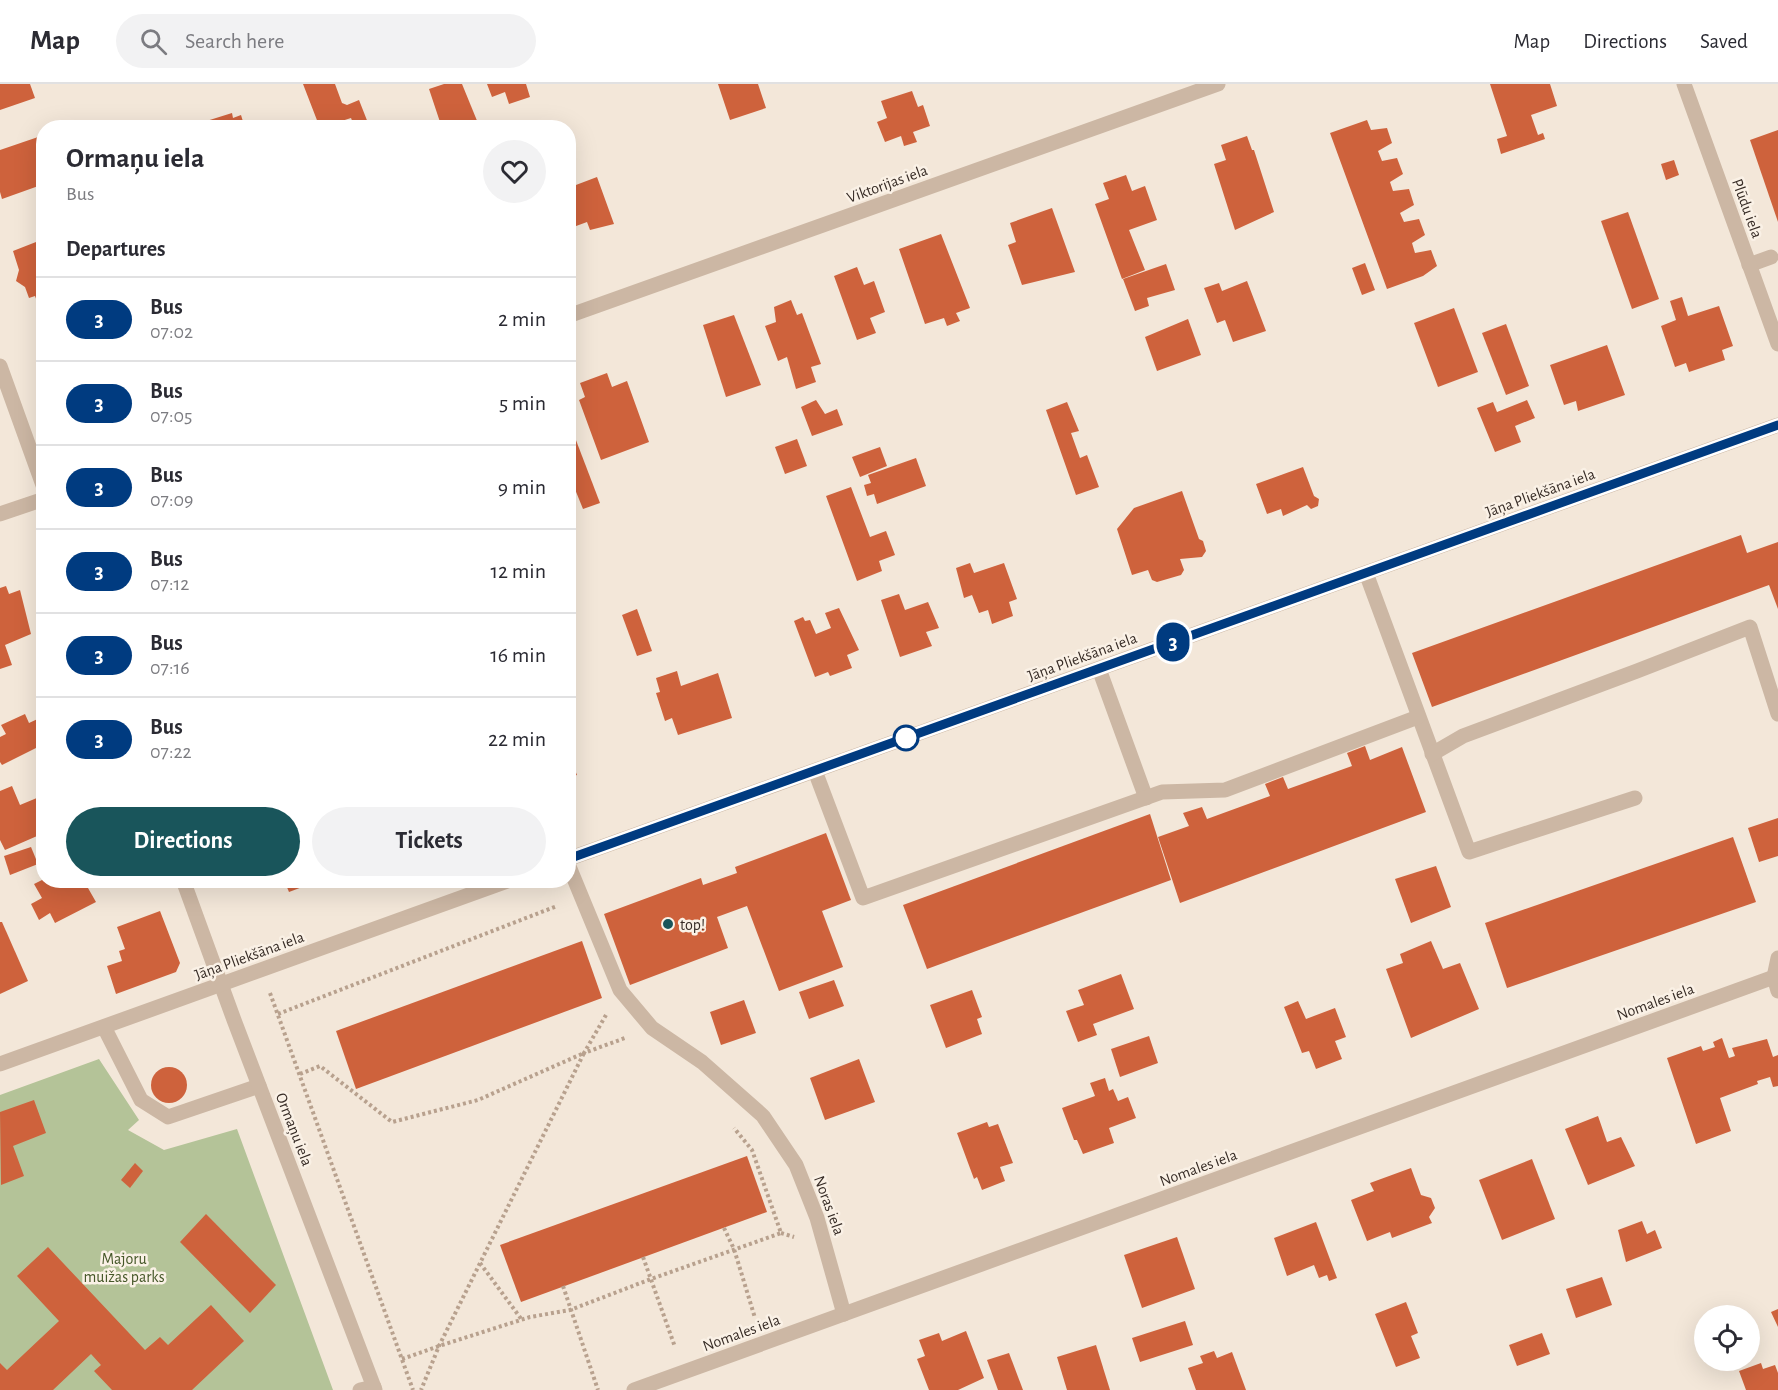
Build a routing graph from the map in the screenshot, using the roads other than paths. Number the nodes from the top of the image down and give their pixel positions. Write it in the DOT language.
graph roads {
  1 [pos="1218,84"];
  2 [pos="1684,84"];
  3 [pos="1771,257"];
  4 [pos="1749,265"];
  5 [pos="576,313"];
  6 [pos="1778,344"];
  7 [pos="0,366"];
  8 [pos="1778,425"];
  9 [pos="36,466"];
  10 [pos="36,502"];
  11 [pos="0,514"];
  12 [pos="1366,573"];
  13 [pos="1100,669"];
  14 [pos="1778,714"];
  15 [pos="1418,717"];
  16 [pos="1432,754"];
  17 [pos="815,771"];
  18 [pos="1146,798"];
  19 [pos="1635,798"];
  20 [pos="576,859"];
  21 [pos="576,882"];
  22 [pos="186,888"];
  23 [pos="488,888"];
  24 [pos="1778,958"];
  25 [pos="221,984"];
  26 [pos="1776,984"];
  27 [pos="104,1027"];
  28 [pos="0,1064"];
  29 [pos="259,1086"];
  30 [pos="844,1314"];
  31 [pos="370,1389"];
  32 [pos="634,1390"];
  1 -- 5 [label="street, Viktorijas iela"];
  2 -- 4 [label="street, Plūdu iela"];
  3 -- 4 [label="street"];
  4 -- 6 [label="street, Plūdu iela"];
  7 -- 9 [label="street"];
  8 -- 12 [label="street, Jāņa Pliekšāna iela"];
  10 -- 11 [label="street"];
  12 -- 13 [label="street, Jāņa Pliekšāna iela"];
  12 -- 15 [label="street"];
  13 -- 17 [label="street, Jāņa Pliekšāna iela"];
  13 -- 18 [label="street"];
  14 -- 16 [label="street"];
  15 -- 16 [label="street"];
  15 -- 18 [label="street"];
  16 -- 19 [label="street"];
  17 -- 18 [label="street"];
  17 -- 20 [label="street, Jāņa Pliekšāna iela"];
  21 -- 30 [label="street, Noras iela"];
  22 -- 25 [label="street, Ormaņu iela"];
  23 -- 25 [label="street, Jāņa Pliekšāna iela"];
  24 -- 26 [label="street"];
  25 -- 27 [label="street, Jāņa Pliekšāna iela"];
  25 -- 29 [label="street, Ormaņu iela"];
  26 -- 30 [label="street, Nomales iela"];
  27 -- 28 [label="street, Jāņa Pliekšāna iela"];
  27 -- 29 [label="street"];
  29 -- 31 [label="street, Ormaņu iela"];
  30 -- 32 [label="street, Nomales iela"];
}
